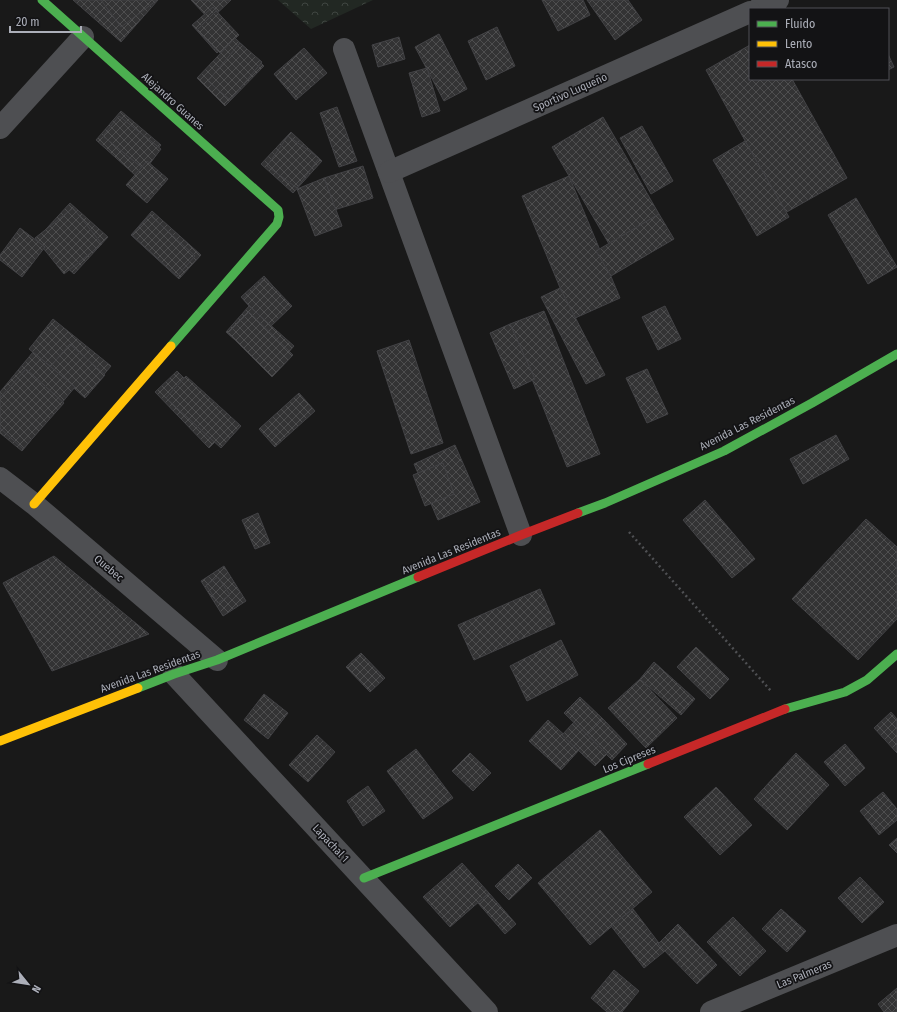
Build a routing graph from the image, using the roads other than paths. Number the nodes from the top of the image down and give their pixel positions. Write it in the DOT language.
graph roads {
  1 [pos="42,0"];
  2 [pos="778,0"];
  3 [pos="760,8"];
  4 [pos="749,12"];
  5 [pos="83,37"];
  6 [pos="344,49"];
  7 [pos="0,128"];
  8 [pos="389,172"];
  9 [pos="897,354"];
  10 [pos="0,478"];
  11 [pos="34,504"];
  12 [pos="521,535"];
  13 [pos="897,654"];
  14 [pos="217,660"];
  15 [pos="174,674"];
  16 [pos="0,741"];
  17 [pos="364,878"];
  18 [pos="897,935"];
  19 [pos="487,1012"];
  20 [pos="711,1012"];
  1 -- 5 [label="street, Alejandro Guanes"];
  2 -- 3 [label="street"];
  4 -- 8 [label="street, Sportivo Luqueño"];
  5 -- 7 [label="street"];
  5 -- 11 [label="street, Alejandro Guanes"];
  6 -- 8 [label="street"];
  8 -- 12 [label="street"];
  9 -- 12 [label="street, Avenida Las Residentas"];
  10 -- 11 [label="street, Quebec"];
  11 -- 14 [label="street, Quebec"];
  12 -- 14 [label="street, Avenida Las Residentas"];
  13 -- 17 [label="street, Los Cipreses"];
  14 -- 15 [label="street, Avenida Las Residentas"];
  15 -- 16 [label="street, Avenida Las Residentas"];
  15 -- 17 [label="street, Lapachal 1"];
  17 -- 19 [label="street, Lapachal 1"];
  18 -- 20 [label="street, Las Palmeras"];
}
